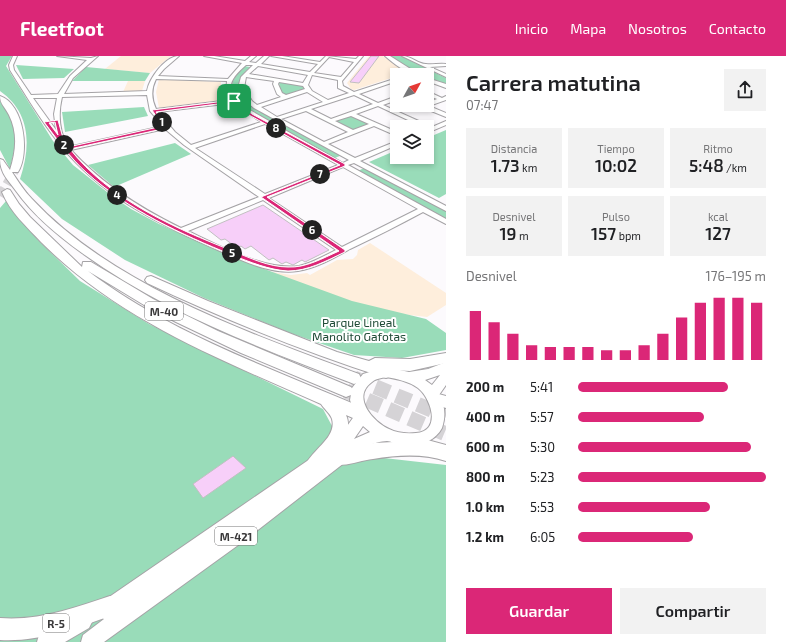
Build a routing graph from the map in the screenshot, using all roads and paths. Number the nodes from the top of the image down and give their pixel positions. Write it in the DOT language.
graph roads {
  1 [pos="15,56"];
  2 [pos="59,56"];
  3 [pos="178,56"];
  4 [pos="206,56"];
  5 [pos="254,56"];
  6 [pos="267,56"];
  7 [pos="273,56"];
  8 [pos="328,56"];
  9 [pos="361,56"];
  10 [pos="387,56"];
  11 [pos="404,56"];
  12 [pos="93,57"];
  13 [pos="299,58"];
  14 [pos="357,61"];
  15 [pos="245,62"];
  16 [pos="321,63"];
  17 [pos="257,64"];
  18 [pos="446,65"];
  19 [pos="425,66"];
  20 [pos="404,68"];
  21 [pos="311,73"];
  22 [pos="245,75"];
  23 [pos="446,76"];
  24 [pos="154,77"];
  25 [pos="342,78"];
  26 [pos="229,80"];
  27 [pos="278,80"];
  28 [pos="390,82"];
  29 [pos="434,82"];
  30 [pos="305,85"];
  31 [pos="446,86"];
  32 [pos="308,90"];
  33 [pos="148,93"];
  34 [pos="352,94"];
  35 [pos="434,95"];
  36 [pos="59,96"];
  37 [pos="30,97"];
  38 [pos="285,97"];
  39 [pos="0,98"];
  40 [pos="444,98"];
  41 [pos="390,100"];
  42 [pos="234,101"];
  43 [pos="327,102"];
  44 [pos="434,102"];
  45 [pos="377,105"];
  46 [pos="256,107"];
  47 [pos="306,109"];
  48 [pos="434,109"];
  49 [pos="153,111"];
  50 [pos="351,114"];
  51 [pos="446,115"];
  52 [pos="277,119"];
  53 [pos="56,120"];
  54 [pos="409,120"];
  55 [pos="330,121"];
  56 [pos="46,122"];
  57 [pos="265,122"];
  58 [pos="446,123"];
  59 [pos="374,124"];
  60 [pos="165,127"];
  61 [pos="434,128"];
  62 [pos="390,131"];
  63 [pos="353,132"];
  64 [pos="62,142"];
  65 [pos="323,144"];
  66 [pos="390,145"];
  67 [pos="191,147"];
  68 [pos="67,149"];
  69 [pos="352,159"];
  70 [pos="336,161"];
  71 [pos="0,162"];
  72 [pos="363,165"];
  73 [pos="347,167"];
  74 [pos="15,170"];
  75 [pos="3,187"];
  76 [pos="264,197"];
  77 [pos="446,198"];
  78 [pos="436,204"];
  79 [pos="424,209"];
  80 [pos="446,209"];
  81 [pos="40,211"];
  82 [pos="446,222"];
  83 [pos="181,231"];
  84 [pos="343,251"];
  85 [pos="446,358"];
  86 [pos="354,362"];
  87 [pos="446,367"];
  88 [pos="386,372"];
  89 [pos="410,377"];
  90 [pos="446,377"];
  91 [pos="354,378"];
  92 [pos="346,391"];
  93 [pos="324,398"];
  94 [pos="438,398"];
  95 [pos="361,416"];
  96 [pos="384,436"];
  97 [pos="409,441"];
  98 [pos="429,449"];
  99 [pos="446,454"];
  100 [pos="340,458"];
  101 [pos="315,464"];
  102 [pos="110,606"];
  103 [pos="0,629"];
  104 [pos="46,642"];
  105 [pos="90,642"];
  1 -- 37 [label="street"];
  2 -- 12 [label="street"];
  3 -- 24 [label="street"];
  4 -- 15 [label="street"];
  5 -- 15 [label="street"];
  6 -- 17 [label="street"];
  7 -- 13 [label="street"];
  8 -- 14 [label="street"];
  8 -- 16 [label="street"];
  9 -- 14 [label="street"];
  10 -- 20 [label="street"];
  11 -- 19 [label="street"];
  12 -- 36 [label="street"];
  13 -- 16 [label="street"];
  14 -- 25 [label="street"];
  15 -- 17 [label="street"];
  15 -- 26 [label="street"];
  16 -- 21 [label="street"];
  17 -- 21 [label="street"];
  17 -- 22 [label="street"];
  18 -- 19 [label="street"];
  19 -- 23 [label="street"];
  21 -- 25 [label="street"];
  21 -- 30 [label="street"];
  22 -- 27 [label="street"];
  22 -- 46 [label="street"];
  24 -- 26 [label="street"];
  24 -- 33 [label="street"];
  25 -- 34 [label="street"];
  26 -- 42 [label="street"];
  27 -- 30 [label="street"];
  27 -- 38 [label="street"];
  28 -- 34 [label="street"];
  29 -- 31 [label="street"];
  30 -- 32 [label="street"];
  32 -- 38 [label="street"];
  32 -- 43 [label="street"];
  33 -- 36 [label="street"];
  33 -- 49 [label="street"];
  34 -- 43 [label="street"];
  34 -- 45 [label="street"];
  35 -- 40 [label="street"];
  36 -- 37 [label="street"];
  36 -- 53 [label="street"];
  37 -- 56 [label="street"];
  38 -- 46 [label="street"];
  39 -- 74 [label="highway"];
  40 -- 44 [label="street"];
  41 -- 45 [label="street"];
  42 -- 49 [label="street"];
  42 -- 57 [label="street"];
  43 -- 47 [label="street"];
  45 -- 50 [label="street"];
  45 -- 54 [label="street"];
  46 -- 52 [label="street"];
  47 -- 52 [label="street"];
  47 -- 55 [label="street"];
  48 -- 51 [label="street"];
  49 -- 60 [label="street"];
  50 -- 55 [label="street"];
  50 -- 59 [label="street"];
  52 -- 65 [label="street"];
  53 -- 56 [label="street"];
  53 -- 64 [label="street"];
  55 -- 63 [label="street"];
  56 -- 64 [label="street"];
  57 -- 67 [label="street"];
  57 -- 70 [label="street"];
  58 -- 61 [label="street"];
  59 -- 62 [label="street"];
  59 -- 63 [label="street"];
  60 -- 67 [label="street"];
  60 -- 68 [label="street"];
  63 -- 65 [label="street"];
  64 -- 68 [label="street"];
  65 -- 69 [label="street"];
  66 -- 69 [label="street"];
  67 -- 76 [label="street"];
  68 -- 83 [label="street"];
  69 -- 70 [label="street"];
  69 -- 72 [label="street"];
  69 -- 73 [label="street"];
  70 -- 73 [label="street"];
  71 -- 81 [label="highway, M-40"];
  72 -- 73 [label="street"];
  72 -- 78 [label="street"];
  73 -- 76 [label="street"];
  73 -- 79 [label="street"];
  75 -- 92 [label="highway, M-40"];
  75 -- 93 [label="highway"];
  76 -- 83 [label="street"];
  76 -- 84 [label="street"];
  77 -- 78 [label="street"];
  78 -- 80 [label="street"];
  79 -- 82 [label="street"];
  79 -- 84 [label="street"];
  81 -- 86 [label="highway"];
  81 -- 91 [label="highway, M-40"];
  83 -- 84 [label="street"];
  85 -- 86 [label="highway"];
  86 -- 88 [label="highway"];
  87 -- 89 [label="main road"];
  88 -- 89 [label="main road"];
  88 -- 95 [label="main road"];
  89 -- 94 [label="main road"];
  90 -- 94 [label="main road"];
  93 -- 95 [label="highway"];
  93 -- 101 [label="highway"];
  94 -- 97 [label="main road, M-421"];
  95 -- 96 [label="main road, M-421"];
  95 -- 101 [label="main road, M-421"];
  96 -- 97 [label="main road, M-421"];
  96 -- 100 [label="main road, M-421"];
  97 -- 98 [label="highway"];
  98 -- 99 [label="highway"];
  98 -- 100 [label="highway"];
  100 -- 105 [label="main road, M-421"];
  101 -- 102 [label="main road, M-421"];
  102 -- 103 [label="highway, R-5"];
  102 -- 104 [label="main road, M-421"];
}
